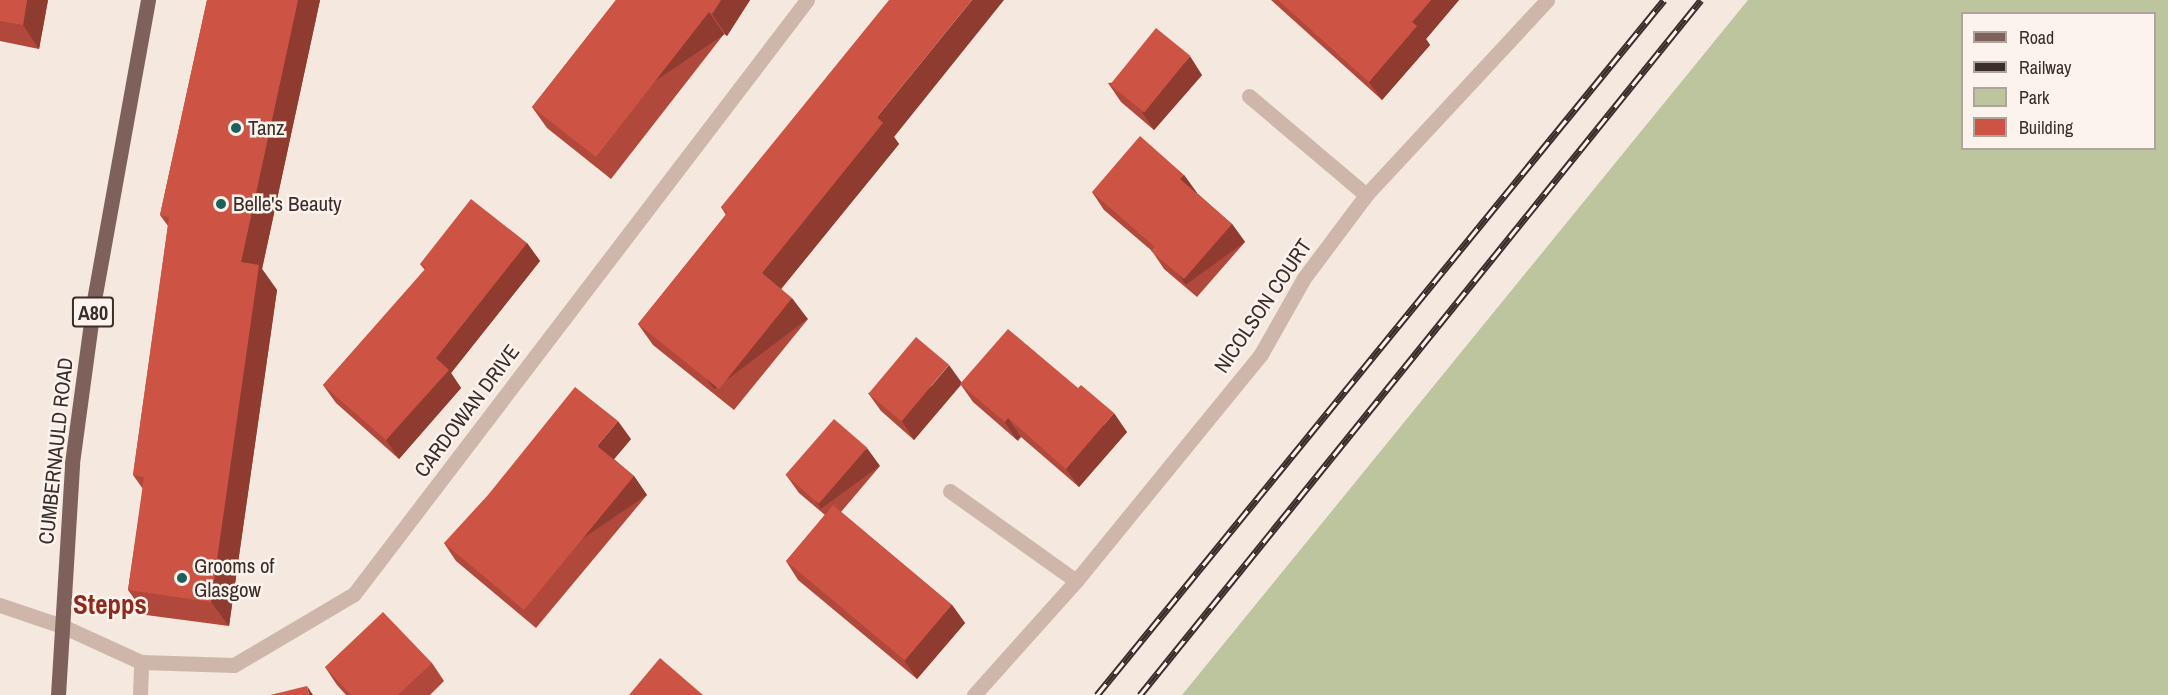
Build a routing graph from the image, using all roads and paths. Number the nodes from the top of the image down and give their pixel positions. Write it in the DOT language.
graph roads {
  1 [pos="148,0"];
  2 [pos="807,0"];
  3 [pos="1547,0"];
  4 [pos="1249,96"];
  5 [pos="1366,195"];
  6 [pos="950,491"];
  7 [pos="1076,581"];
  8 [pos="0,605"];
  9 [pos="62,626"];
  10 [pos="141,662"];
  11 [pos="58,695"];
  12 [pos="140,695"];
  13 [pos="974,695"];
  1 -- 9 [label="main road, CUMBERNAULD ROAD / A80"];
  2 -- 10 [label="street, CARDOWAN DRIVE"];
  3 -- 5 [label="street, NICOLSON COURT"];
  4 -- 5 [label="street"];
  5 -- 7 [label="street, NICOLSON COURT"];
  6 -- 7 [label="street"];
  7 -- 13 [label="street, NICOLSON COURT"];
  8 -- 9 [label="street, CARDOWAN DRIVE"];
  9 -- 10 [label="street, CARDOWAN DRIVE"];
  9 -- 11 [label="main road, CUMBERNAULD ROAD / A80"];
  10 -- 12 [label="street"];
}
